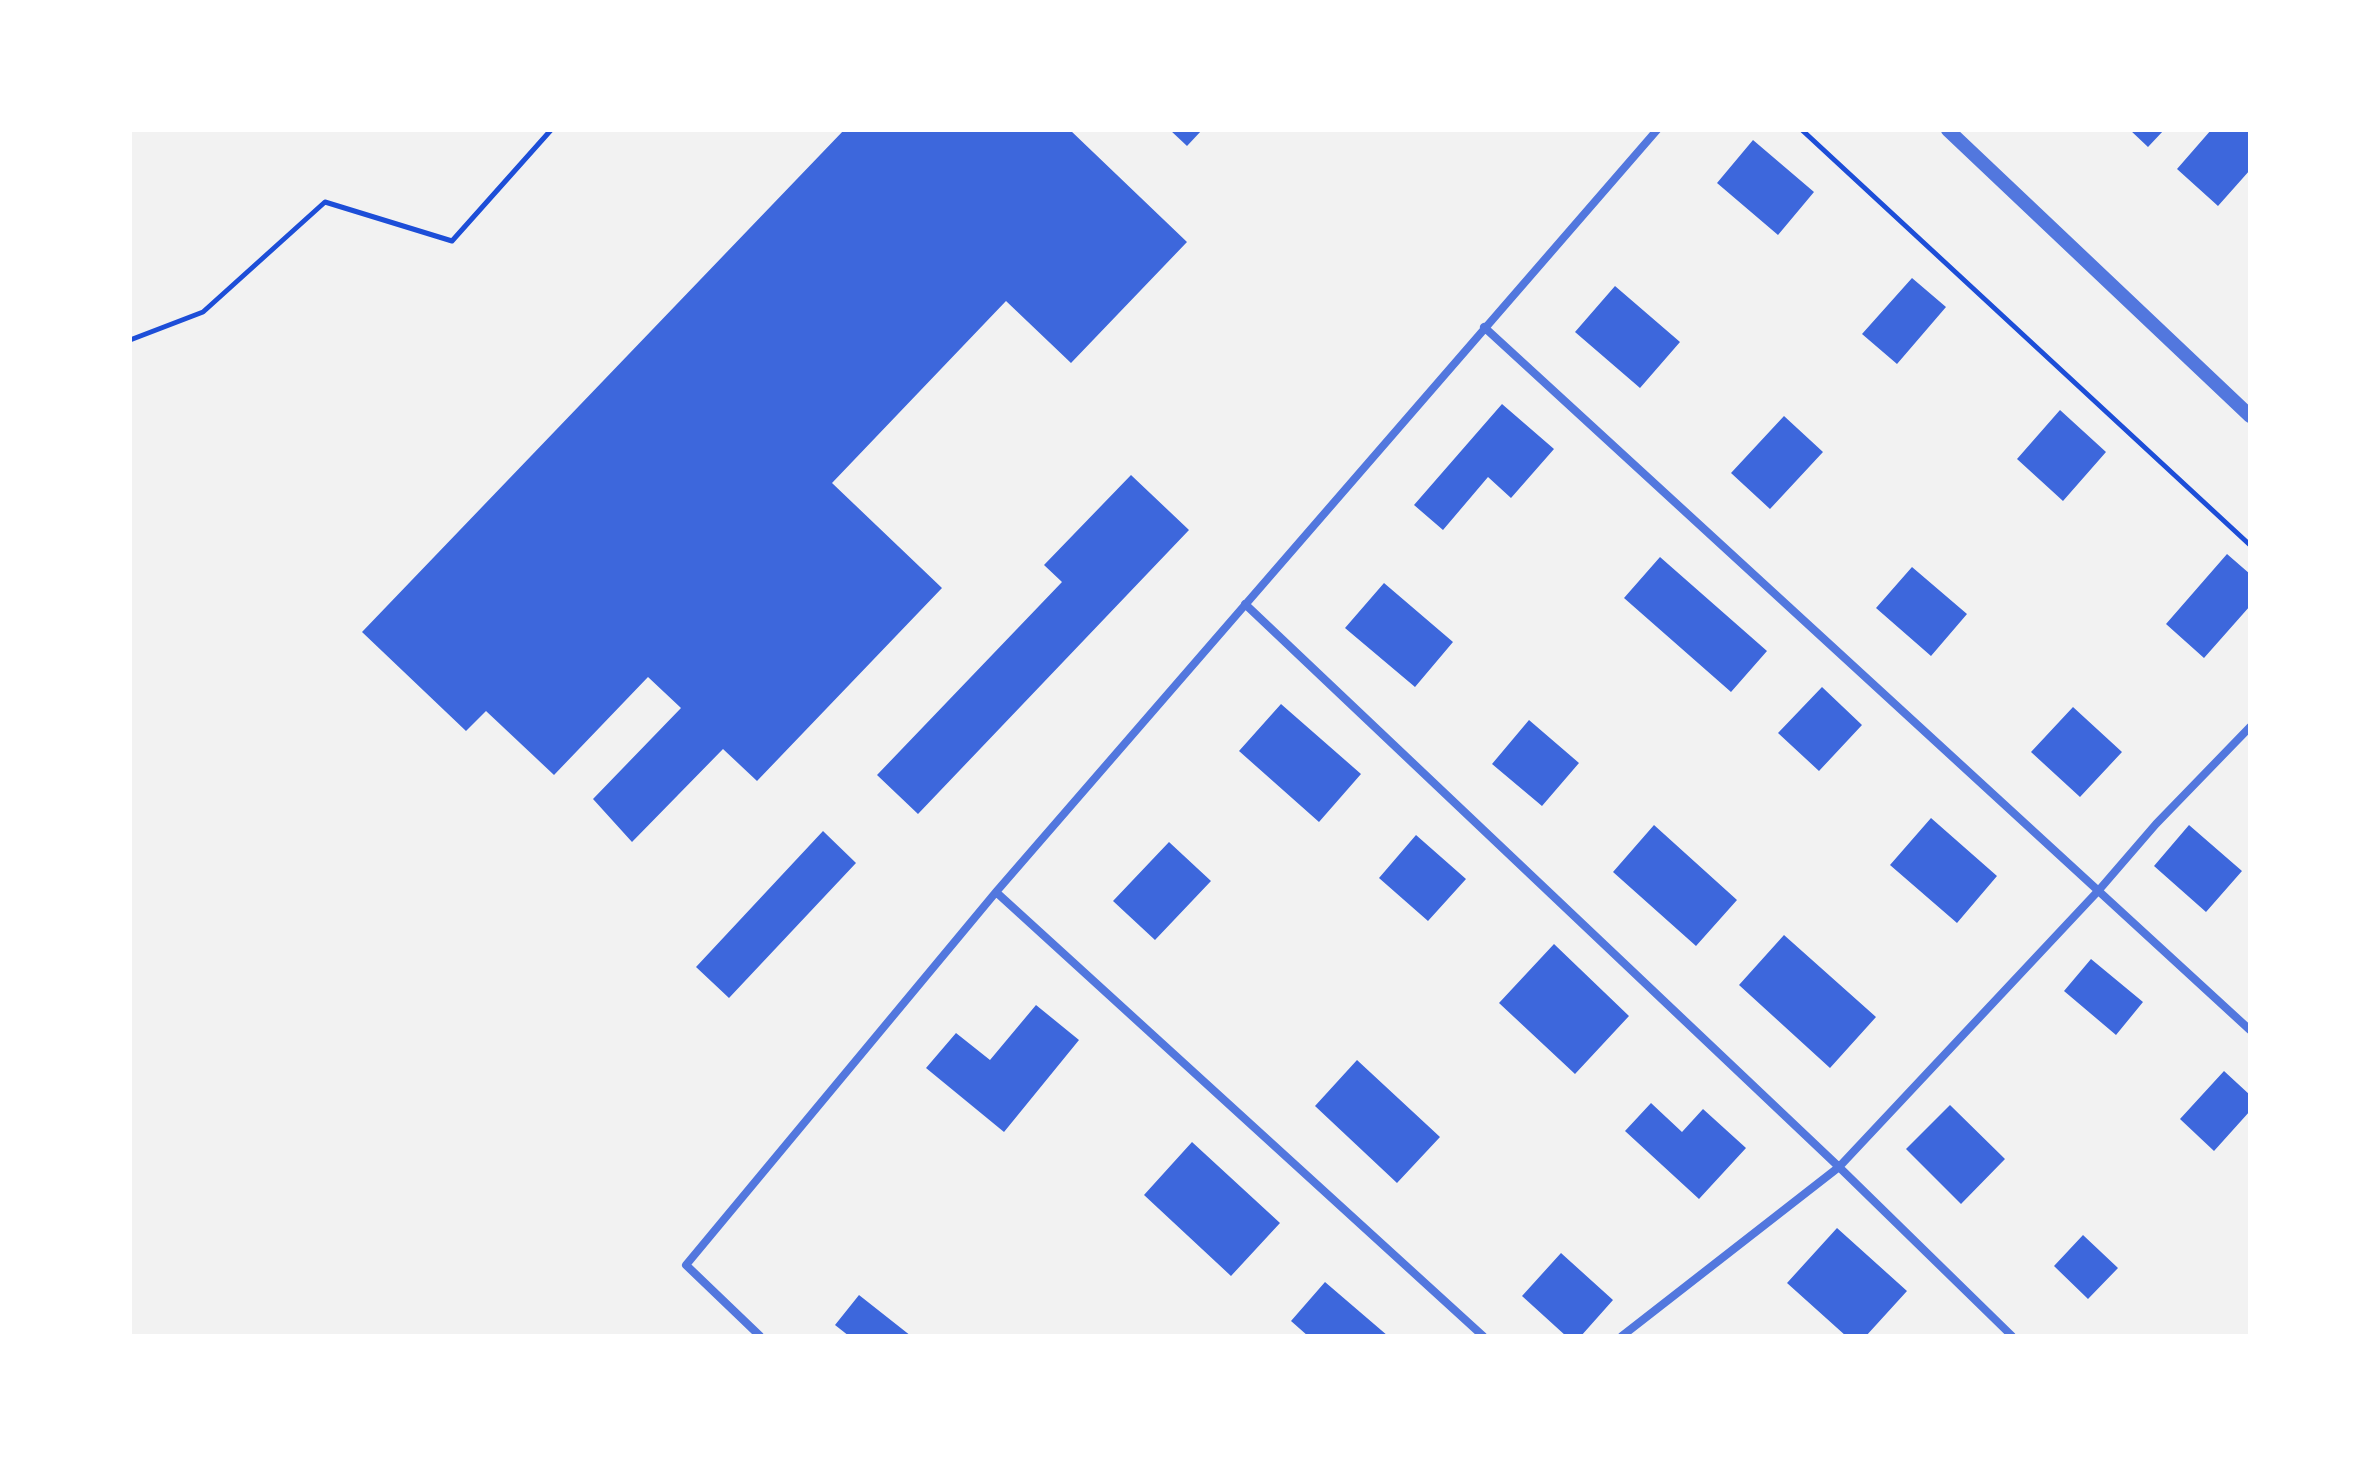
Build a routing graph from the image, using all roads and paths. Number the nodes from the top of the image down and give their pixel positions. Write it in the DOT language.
graph roads {
  1 [pos="551,130"];
  2 [pos="1657,130"];
  3 [pos="1802,130"];
  4 [pos="1948,130"];
  5 [pos="1484,327"];
  6 [pos="130,340"];
  7 [pos="2250,416"];
  8 [pos="2250,545"];
  9 [pos="1245,604"];
  10 [pos="2250,727"];
  11 [pos="2099,890"];
  12 [pos="996,892"];
  13 [pos="2250,1030"];
  14 [pos="1839,1167"];
  15 [pos="760,1336"];
  16 [pos="1483,1336"];
  17 [pos="1622,1336"];
  18 [pos="2012,1336"];
  1 -- 6 [label="path"];
  2 -- 5 [label="street"];
  3 -- 8 [label="path"];
  4 -- 7 [label="street"];
  5 -- 9 [label="street"];
  5 -- 11 [label="street"];
  9 -- 12 [label="street"];
  9 -- 14 [label="street"];
  10 -- 11 [label="street"];
  11 -- 13 [label="street"];
  11 -- 14 [label="street"];
  12 -- 15 [label="street"];
  12 -- 16 [label="street"];
  14 -- 17 [label="street"];
  14 -- 18 [label="street"];
}
